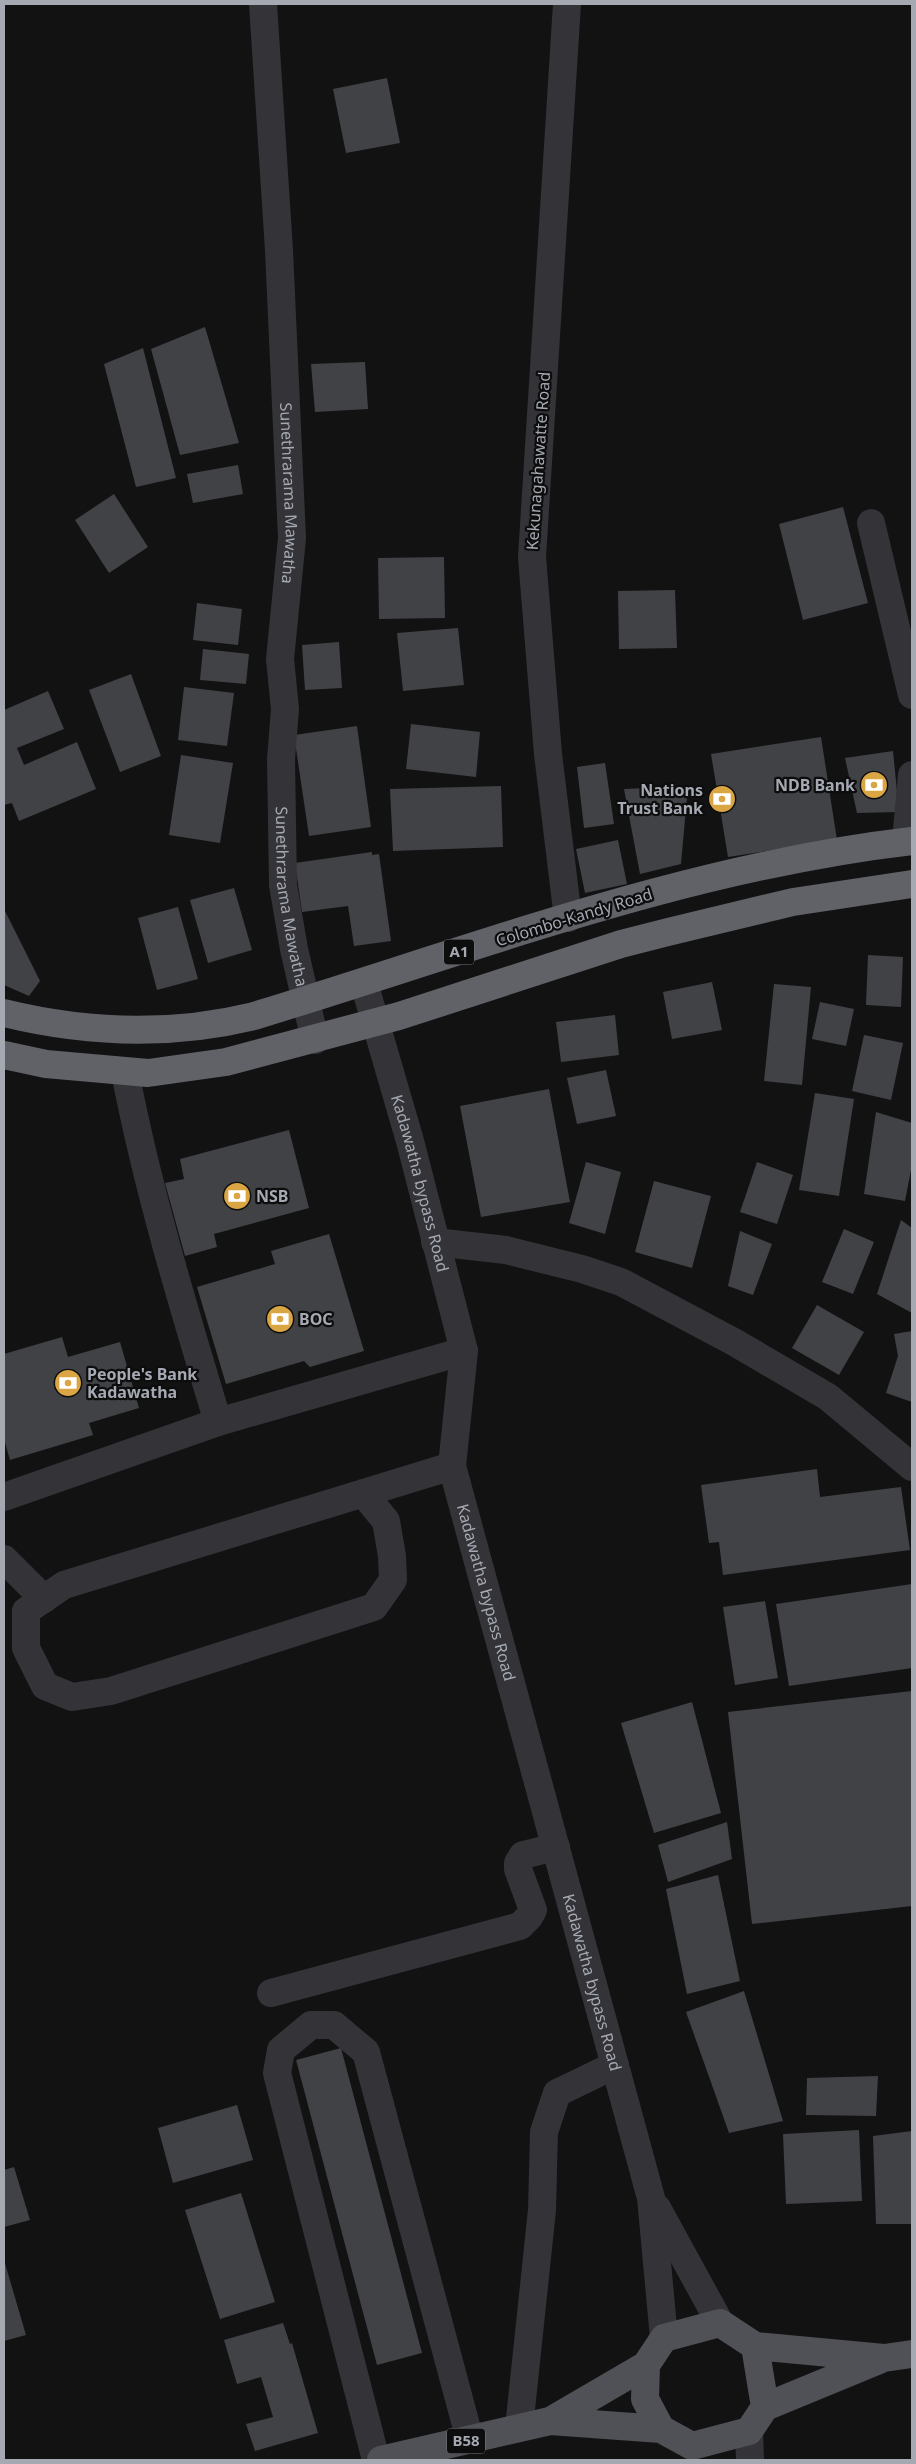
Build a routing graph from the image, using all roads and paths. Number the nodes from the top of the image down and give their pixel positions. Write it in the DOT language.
graph roads {
  1 [pos="263,4"];
  2 [pos="567,4"];
  3 [pos="871,523"];
  4 [pos="912,695"];
  5 [pos="912,775"];
  6 [pos="909,841"];
  7 [pos="912,884"];
  8 [pos="568,918"];
  9 [pos="364,983"];
  10 [pos="305,1000"];
  11 [pos="4,1013"];
  12 [pos="376,1023"];
  13 [pos="315,1040"];
  14 [pos="4,1055"];
  15 [pos="125,1072"];
  16 [pos="435,1242"];
  17 [pos="464,1351"];
  18 [pos="218,1422"];
  19 [pos="452,1466"];
  20 [pos="912,1467"];
  21 [pos="363,1493"];
  22 [pos="4,1497"];
  23 [pos="4,1559"];
  24 [pos="44,1599"];
  25 [pos="556,1847"];
  26 [pos="271,1993"];
  27 [pos="615,2066"];
  28 [pos="651,2198"];
  29 [pos="720,2324"];
  30 [pos="664,2338"];
  31 [pos="755,2346"];
  32 [pos="912,2354"];
  33 [pos="884,2358"];
  34 [pos="646,2365"];
  35 [pos="765,2407"];
  36 [pos="550,2421"];
  37 [pos="519,2428"];
  38 [pos="661,2430"];
  39 [pos="749,2431"];
  40 [pos="470,2440"];
  41 [pos="695,2453"];
  42 [pos="376,2460"];
  43 [pos="381,2460"];
  44 [pos="750,2460"];
  1 -- 10 [label="street, Sunethrarama Mawatha"];
  2 -- 8 [label="street, Kekunagahawatte Road"];
  3 -- 4 [label="street"];
  5 -- 6 [label="street"];
  6 -- 8 [label="highway, Colombo-Kandy Road / A1"];
  7 -- 12 [label="highway"];
  8 -- 9 [label="highway, Colombo-Kandy Road / A1"];
  9 -- 10 [label="highway, Colombo-Kandy Road / A1"];
  9 -- 12 [label="street, Kadawatha bypass Road"];
  10 -- 11 [label="highway, Colombo-Kandy Road / A1"];
  10 -- 13 [label="street, Sunethrarama Mawatha"];
  12 -- 13 [label="highway"];
  12 -- 16 [label="street, Kadawatha bypass Road"];
  13 -- 15 [label="highway"];
  14 -- 15 [label="highway"];
  15 -- 18 [label="street"];
  16 -- 17 [label="street, Kadawatha bypass Road"];
  16 -- 20 [label="street"];
  17 -- 18 [label="street"];
  17 -- 19 [label="street, Kadawatha bypass Road"];
  18 -- 22 [label="street"];
  19 -- 21 [label="street"];
  19 -- 25 [label="street, Kadawatha bypass Road"];
  21 -- 24 [label="street"];
  21 -- 24 [label="street"];
  23 -- 24 [label="street"];
  25 -- 26 [label="street"];
  25 -- 27 [label="street, Kadawatha bypass Road"];
  27 -- 28 [label="street, Kadawatha bypass Road"];
  27 -- 37 [label="street"];
  28 -- 29 [label="street, Kadawatha bypass Road"];
  28 -- 30 [label="street, Kadawatha bypass Road"];
  29 -- 30 [label="main road"];
  29 -- 31 [label="main road"];
  30 -- 34 [label="main road"];
  31 -- 33 [label="main road"];
  31 -- 35 [label="main road"];
  32 -- 33 [label="main road"];
  33 -- 35 [label="main road"];
  34 -- 36 [label="main road, B58"];
  34 -- 38 [label="main road"];
  35 -- 39 [label="main road"];
  36 -- 37 [label="main road, B58"];
  36 -- 38 [label="main road, B58"];
  37 -- 40 [label="main road, B58"];
  38 -- 41 [label="main road"];
  39 -- 41 [label="main road"];
  39 -- 44 [label="street"];
  40 -- 42 [label="street"];
  40 -- 43 [label="main road, B58"];
}
